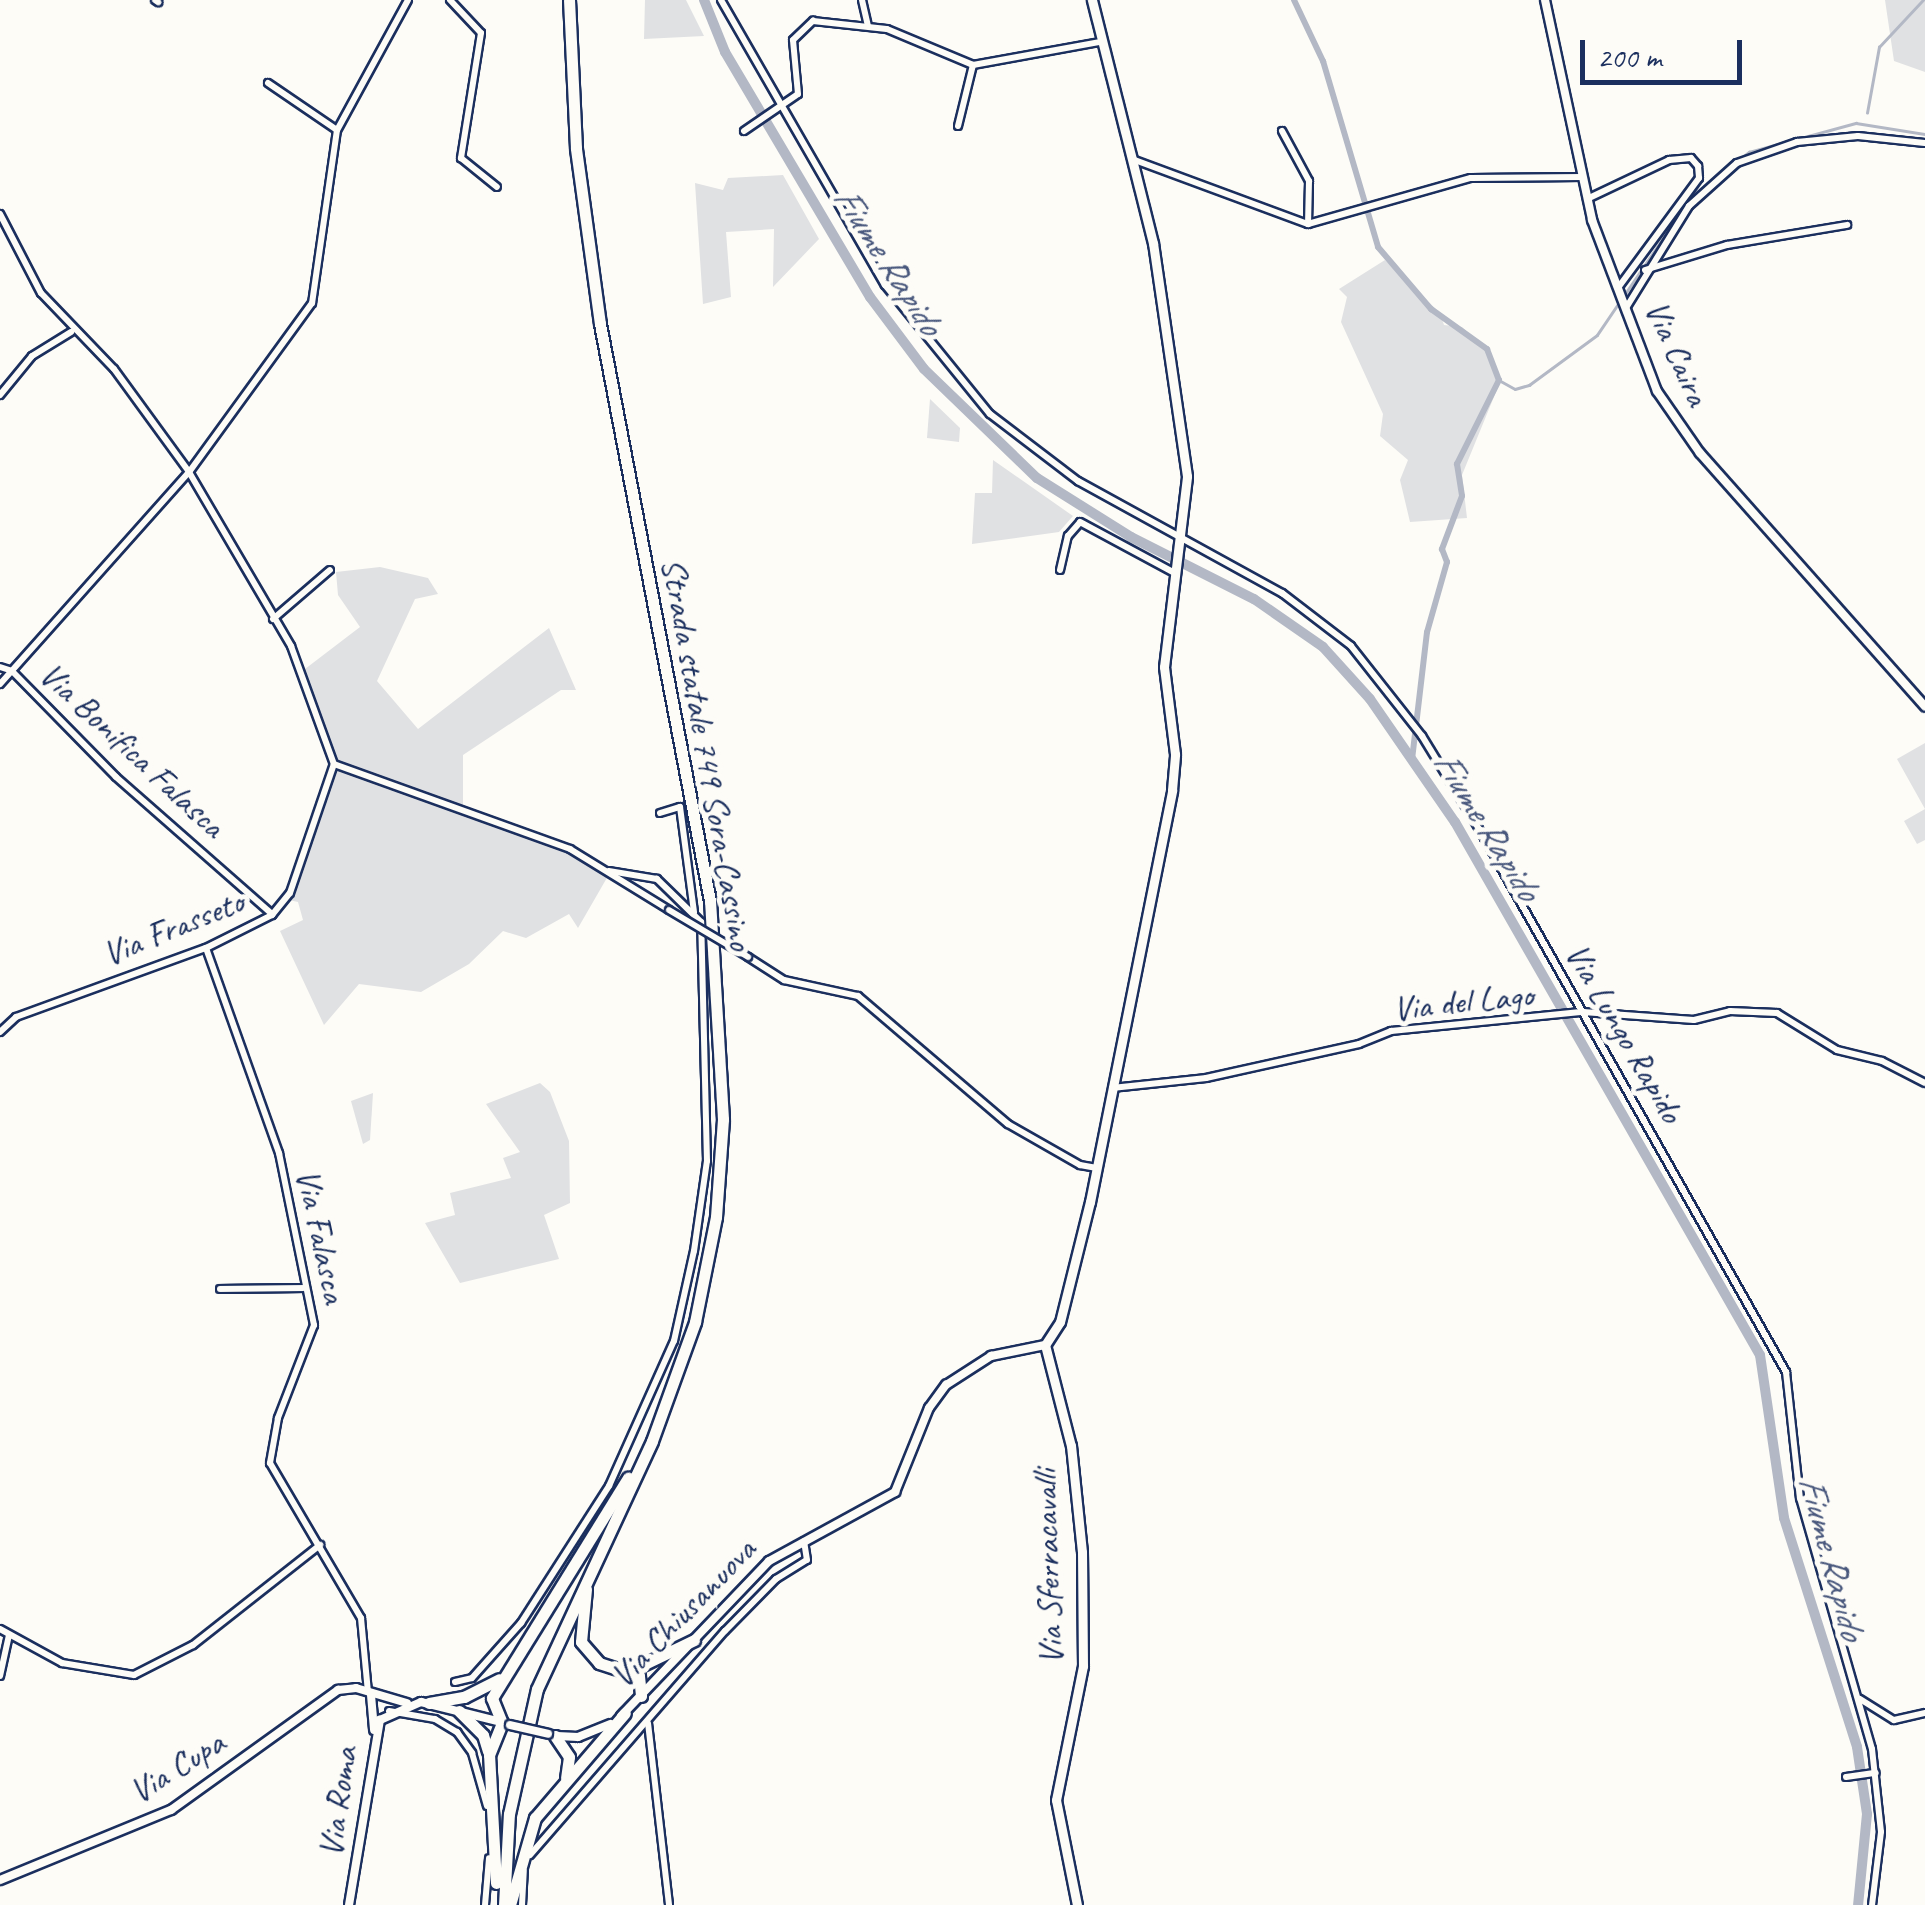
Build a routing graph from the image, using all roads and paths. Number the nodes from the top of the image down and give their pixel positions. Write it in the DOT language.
graph roads {
  1 [pos="408,0"];
  2 [pos="450,0"];
  3 [pos="569,0"];
  4 [pos="721,0"];
  5 [pos="862,0"];
  6 [pos="1092,0"];
  7 [pos="1545,0"];
  8 [pos="868,26"];
  9 [pos="1099,42"];
  10 [pos="973,65"];
  11 [pos="268,83"];
  12 [pos="780,109"];
  13 [pos="958,126"];
  14 [pos="337,130"];
  15 [pos="744,130"];
  16 [pos="1282,132"];
  17 [pos="1925,143"];
  18 [pos="1131,160"];
  19 [pos="1582,177"];
  20 [pos="498,187"];
  21 [pos="1587,199"];
  22 [pos="0,214"];
  23 [pos="1308,224"];
  24 [pos="1848,225"];
  25 [pos="1644,270"];
  26 [pos="1618,288"];
  27 [pos="1626,308"];
  28 [pos="72,332"];
  29 [pos="0,394"];
  30 [pos="190,472"];
  31 [pos="1179,540"];
  32 [pos="1174,568"];
  33 [pos="330,570"];
  34 [pos="1060,570"];
  35 [pos="273,619"];
  36 [pos="0,667"];
  37 [pos="12,670"];
  38 [pos="0,684"];
  39 [pos="1925,706"];
  40 [pos="334,764"];
  41 [pos="660,813"];
  42 [pos="608,871"];
  43 [pos="694,912"];
  44 [pos="272,914"];
  45 [pos="206,948"];
  46 [pos="1580,1012"];
  47 [pos="0,1032"];
  48 [pos="1925,1083"];
  49 [pos="1112,1088"];
  50 [pos="1097,1168"];
  51 [pos="303,1288"];
  52 [pos="220,1290"];
  53 [pos="1046,1345"];
  54 [pos="663,1412"];
  55 [pos="635,1479"];
  56 [pos="803,1539"];
  57 [pos="320,1545"];
  58 [pos="0,1629"];
  59 [pos="9,1635"];
  60 [pos="694,1640"];
  61 [pos="630,1671"];
  62 [pos="0,1676"];
  63 [pos="500,1679"];
  64 [pos="455,1682"];
  65 [pos="370,1694"];
  66 [pos="1856,1694"];
  67 [pos="641,1696"];
  68 [pos="407,1703"];
  69 [pos="429,1703"];
  70 [pos="390,1711"];
  71 [pos="459,1711"];
  72 [pos="625,1712"];
  73 [pos="1925,1714"];
  74 [pos="648,1720"];
  75 [pos="506,1724"];
  76 [pos="552,1735"];
  77 [pos="374,1736"];
  78 [pos="489,1755"];
  79 [pos="1876,1772"];
  80 [pos="1847,1777"];
  81 [pos="566,1778"];
  82 [pos="0,1880"];
  83 [pos="349,1905"];
  84 [pos="486,1905"];
  85 [pos="503,1905"];
  86 [pos="522,1905"];
  87 [pos="670,1905"];
  88 [pos="1077,1905"];
  89 [pos="1872,1905"];
  1 -- 14 [label="street"];
  2 -- 20 [label="street"];
  3 -- 54 [label="highway, Strada statale 749 Sora-Cassino"];
  4 -- 12 [label="street, Via Lungo Rapido"];
  5 -- 8 [label="street"];
  6 -- 9 [label="main road"];
  7 -- 19 [label="street, Via Caira"];
  8 -- 10 [label="street"];
  8 -- 12 [label="street"];
  9 -- 10 [label="street"];
  9 -- 18 [label="main road"];
  10 -- 13 [label="street"];
  11 -- 14 [label="street"];
  12 -- 15 [label="street"];
  12 -- 31 [label="street, Via Lungo Rapido"];
  14 -- 30 [label="street"];
  16 -- 23 [label="street"];
  17 -- 25 [label="street"];
  18 -- 23 [label="street"];
  18 -- 31 [label="main road"];
  19 -- 21 [label="street, Via Caira"];
  19 -- 23 [label="street"];
  21 -- 26 [label="street, Via Caira"];
  21 -- 26 [label="street"];
  22 -- 28 [label="street"];
  24 -- 25 [label="street"];
  25 -- 27 [label="street"];
  26 -- 27 [label="street, Via Caira"];
  27 -- 39 [label="street, Via Caira"];
  28 -- 29 [label="street"];
  28 -- 30 [label="street"];
  30 -- 35 [label="street"];
  30 -- 37 [label="street"];
  31 -- 32 [label="main road"];
  31 -- 46 [label="street, Via Lungo Rapido"];
  32 -- 34 [label="street"];
  32 -- 49 [label="main road"];
  33 -- 35 [label="street"];
  35 -- 40 [label="street"];
  36 -- 37 [label="street, Via Bonifica Falasca"];
  37 -- 38 [label="street"];
  37 -- 44 [label="street, Via Bonifica Falasca"];
  40 -- 42 [label="street"];
  40 -- 44 [label="street, Via Frasseto"];
  41 -- 43 [label="street"];
  42 -- 43 [label="street"];
  42 -- 50 [label="street, bridge"];
  43 -- 64 [label="street"];
  44 -- 45 [label="street, Via Frasseto"];
  45 -- 47 [label="street, Via Frasseto"];
  45 -- 51 [label="street, Via Falasca"];
  46 -- 48 [label="street, Via del Lago"];
  46 -- 49 [label="street, Via del Lago"];
  46 -- 66 [label="street, Via Lungo Rapido"];
  49 -- 50 [label="main road"];
  50 -- 53 [label="main road"];
  51 -- 52 [label="street"];
  51 -- 57 [label="street, Via Falasca"];
  53 -- 56 [label="street, Via Chiusanuova"];
  53 -- 88 [label="main road, Via Sferracavalli"];
  54 -- 55 [label="highway, Strada statale 749 Sora-Cassino"];
  54 -- 63 [label="highway"];
  55 -- 61 [label="highway"];
  55 -- 85 [label="highway, Strada statale 749 Sora-Cassino"];
  56 -- 60 [label="street, Via Chiusanuova"];
  56 -- 74 [label="street"];
  57 -- 59 [label="street"];
  57 -- 65 [label="street, Via Falasca"];
  58 -- 59 [label="street"];
  59 -- 62 [label="street"];
  60 -- 61 [label="highway"];
  60 -- 67 [label="street, Via Chiusanuova"];
  61 -- 67 [label="highway"];
  63 -- 69 [label="highway"];
  63 -- 75 [label="highway"];
  65 -- 68 [label="street"];
  65 -- 70 [label="street"];
  65 -- 77 [label="street"];
  65 -- 82 [label="street, Via Cupa"];
  66 -- 73 [label="street"];
  66 -- 79 [label="street, Via Lungo Rapido"];
  67 -- 72 [label="street, Via Chiusanuova"];
  68 -- 69 [label="street, Via Chiusanuova"];
  68 -- 70 [label="street"];
  69 -- 71 [label="street, Via Chiusanuova"];
  70 -- 77 [label="street, Via Roma"];
  70 -- 84 [label="street"];
  71 -- 75 [label="street, Via Chiusanuova"];
  71 -- 78 [label="highway"];
  72 -- 76 [label="street, Via Chiusanuova"];
  72 -- 81 [label="highway"];
  74 -- 86 [label="street"];
  74 -- 87 [label="street"];
  75 -- 76 [label="street, Via Chiusanuova, bridge"];
  75 -- 78 [label="highway"];
  76 -- 81 [label="highway"];
  77 -- 83 [label="street, Via Roma"];
  78 -- 85 [label="highway"];
  79 -- 80 [label="street"];
  79 -- 89 [label="street, Via Lungo Rapido"];
  81 -- 85 [label="highway"];
}
